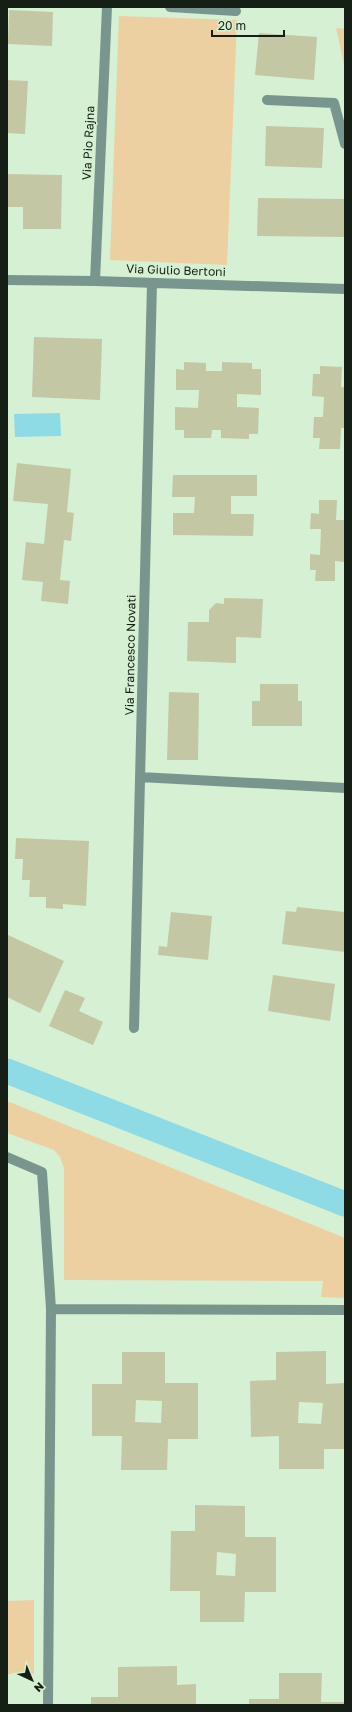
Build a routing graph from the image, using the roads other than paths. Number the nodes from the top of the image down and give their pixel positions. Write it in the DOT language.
graph roads {
  1 [pos="107,7"];
  2 [pos="170,7"];
  3 [pos="236,11"];
  4 [pos="267,100"];
  5 [pos="345,144"];
  6 [pos="7,280"];
  7 [pos="95,281"];
  8 [pos="152,283"];
  9 [pos="345,288"];
  10 [pos="140,777"];
  11 [pos="345,788"];
  12 [pos="134,1028"];
  13 [pos="7,1157"];
  14 [pos="51,1308"];
  15 [pos="345,1310"];
  16 [pos="48,1705"];
  1 -- 7 [label="street, Via Pio Rajna"];
  2 -- 3 [label="street"];
  4 -- 5 [label="street"];
  6 -- 7 [label="street, Via Giulio Bertoni"];
  7 -- 8 [label="street, Via Giulio Bertoni"];
  8 -- 9 [label="street, Via Giulio Bertoni"];
  8 -- 10 [label="street, Via Francesco Novati"];
  10 -- 11 [label="street"];
  10 -- 12 [label="street, Via Francesco Novati"];
  13 -- 14 [label="street"];
  14 -- 15 [label="street"];
  14 -- 16 [label="street"];
}
